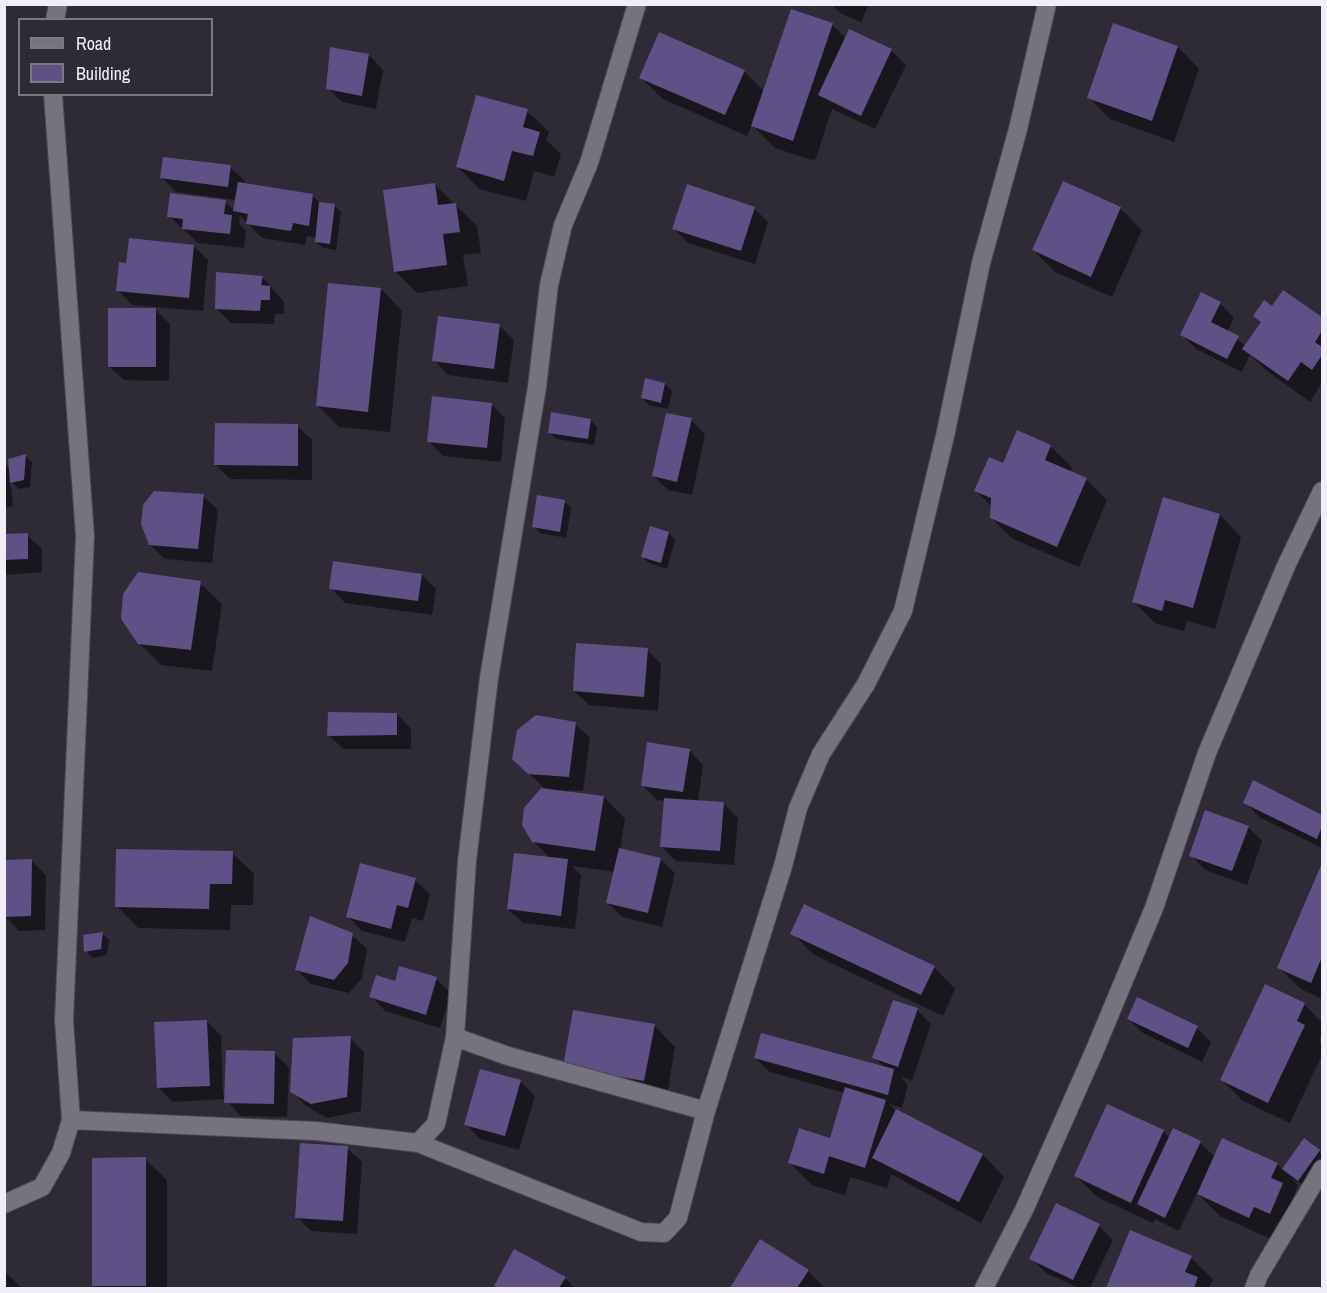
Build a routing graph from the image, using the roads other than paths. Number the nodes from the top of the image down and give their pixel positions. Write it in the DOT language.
graph roads {
  1 [pos="637,4"];
  2 [pos="1047,4"];
  3 [pos="52,96"];
  4 [pos="1323,491"];
  5 [pos="455,1037"];
  6 [pos="706,1111"];
  7 [pos="71,1120"];
  8 [pos="418,1143"];
  9 [pos="1323,1169"];
  10 [pos="4,1204"];
  11 [pos="984,1288"];
  12 [pos="1254,1288"];
  1 -- 5 [label="street"];
  2 -- 6 [label="street"];
  3 -- 7 [label="street"];
  4 -- 11 [label="street"];
  5 -- 6 [label="street"];
  5 -- 8 [label="street"];
  6 -- 8 [label="street"];
  7 -- 8 [label="street"];
  7 -- 10 [label="street"];
  9 -- 12 [label="street"];
}
